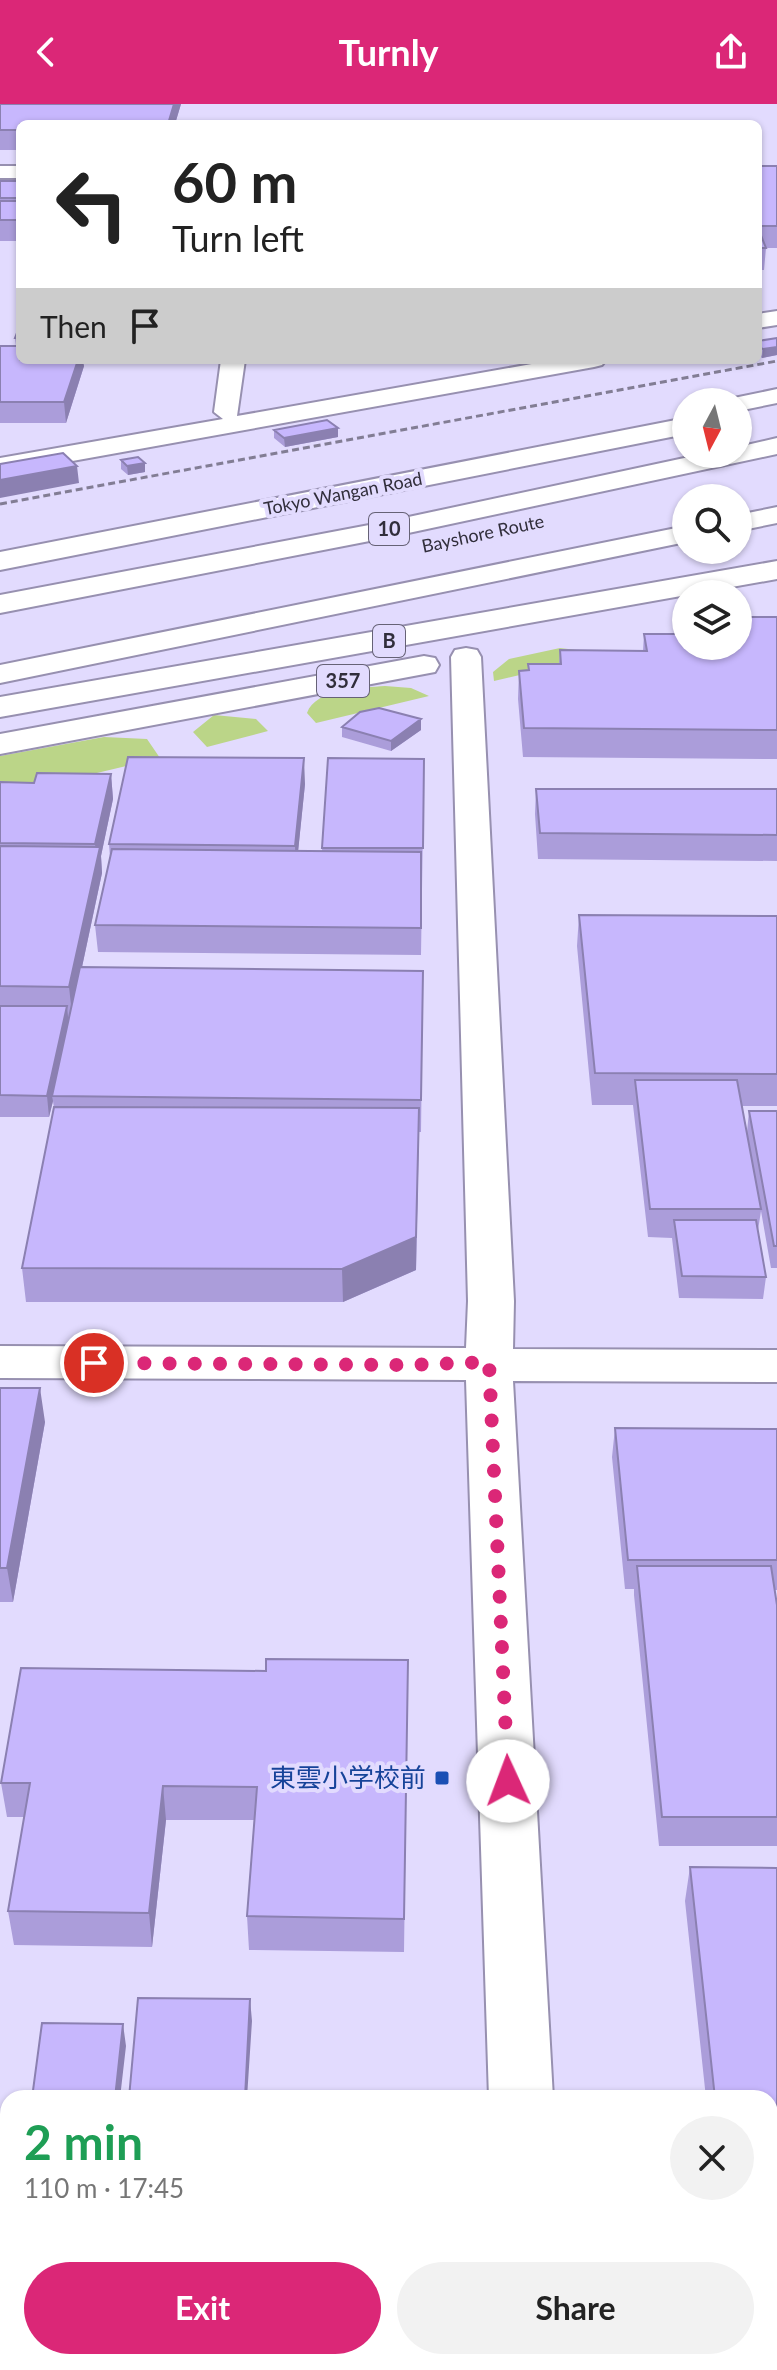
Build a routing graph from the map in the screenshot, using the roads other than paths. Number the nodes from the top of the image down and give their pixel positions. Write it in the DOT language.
graph roads {
  1 [pos="233,364"];
  2 [pos="500,364"];
  3 [pos="572,364"];
  4 [pos="777,396"];
  5 [pos="752,401"];
  6 [pos="777,408"];
  7 [pos="227,412"];
  8 [pos="752,413"];
  9 [pos="672,424"];
  10 [pos="672,429"];
  11 [pos="633,437"];
  12 [pos="777,446"];
  13 [pos="0,453"];
  14 [pos="777,463"];
  15 [pos="0,466"];
  16 [pos="731,483"];
  17 [pos="777,515"];
  18 [pos="752,520"];
  19 [pos="777,525"];
  20 [pos="752,530"];
  21 [pos="672,537"];
  22 [pos="672,546"];
  23 [pos="0,561"];
  24 [pos="306,570"];
  25 [pos="777,570"];
  26 [pos="777,597"];
  27 [pos="752,601"];
  28 [pos="0,604"];
  29 [pos="337,606"];
  30 [pos="672,617"];
  31 [pos="0,626"];
  32 [pos="592,632"];
  33 [pos="0,674"];
  34 [pos="0,707"];
  35 [pos="0,744"];
  36 [pos="0,1362"];
  37 [pos="489,1362"];
  38 [pos="777,1366"];
  39 [pos="521,2090"];
  1 -- 7 [label="main road"];
  2 -- 7 [label="main road"];
  3 -- 15 [label="main road"];
  4 -- 5 [label="main road"];
  6 -- 8 [label="main road"];
  7 -- 13 [label="main road"];
  9 -- 11 [label="main road"];
  10 -- 11 [label="main road, Tokyo Wangan Road"];
  11 -- 23 [label="main road, Tokyo Wangan Road"];
  12 -- 28 [label="main road, 10"];
  14 -- 24 [label="main road"];
  16 -- 24 [label="main road, Bayshore Route"];
  17 -- 18 [label="main road"];
  19 -- 20 [label="main road"];
  21 -- 29 [label="main road, Bayshore Route / B"];
  22 -- 29 [label="main road"];
  24 -- 31 [label="main road, Bayshore Route"];
  25 -- 34 [label="main road, B"];
  26 -- 27 [label="main road"];
  29 -- 33 [label="main road, Bayshore Route / B"];
  30 -- 32 [label="main road"];
  35 -- 37 [label="main road, 357"];
  36 -- 37 [label="main road"];
  37 -- 38 [label="main road"];
  37 -- 39 [label="main road"];
}
